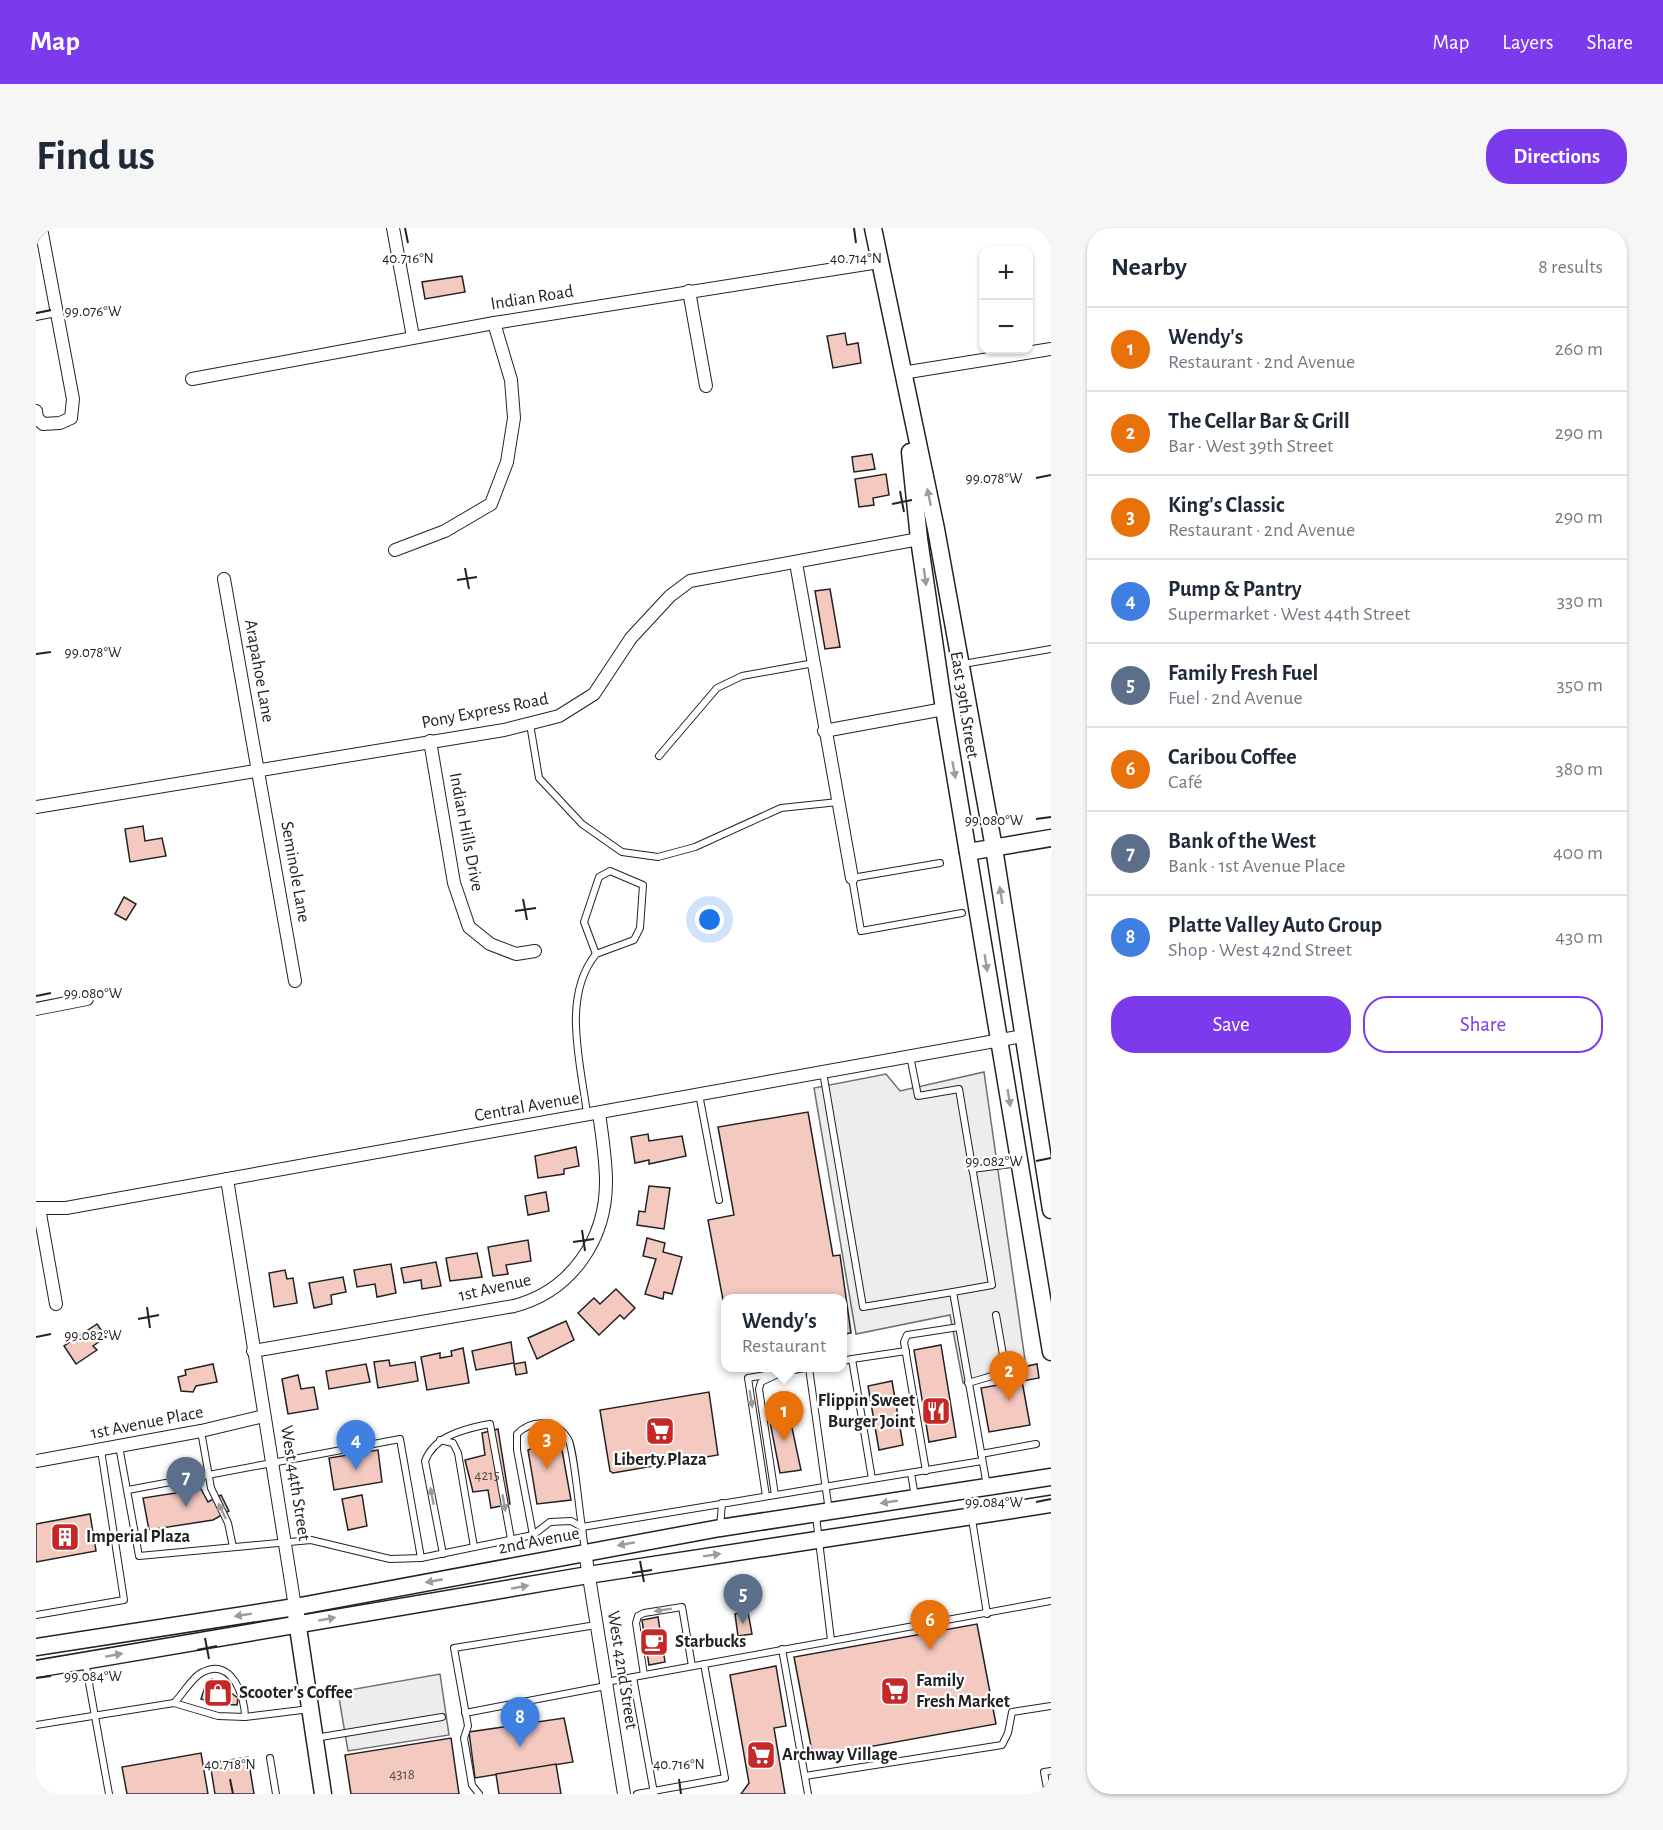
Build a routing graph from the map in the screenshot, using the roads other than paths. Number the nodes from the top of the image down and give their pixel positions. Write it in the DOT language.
graph roads {
  1 [pos="41,228"];
  2 [pos="393,228"];
  3 [pos="873,228"];
  4 [pos="879,262"];
  5 [pos="689,291"];
  6 [pos="56,313"];
  7 [pos="36,317"];
  8 [pos="494,323"];
  9 [pos="413,337"];
  10 [pos="1051,349"];
  11 [pos="902,373"];
  12 [pos="192,379"];
  13 [pos="706,386"];
  14 [pos="36,411"];
  15 [pos="919,538"];
  16 [pos="395,550"];
  17 [pos="796,562"];
  18 [pos="224,579"];
  19 [pos="1051,650"];
  20 [pos="814,663"];
  21 [pos="959,665"];
  22 [pos="944,709"];
  23 [pos="530,723"];
  24 [pos="824,731"];
  25 [pos="430,741"];
  26 [pos="659,756"];
  27 [pos="259,769"];
  28 [pos="838,802"];
  29 [pos="36,807"];
  30 [pos="1051,838"];
  31 [pos="993,848"];
  32 [pos="968,852"];
  33 [pos="940,863"];
  34 [pos="852,878"];
  35 [pos="962,913"];
  36 [pos="535,951"];
  37 [pos="596,954"];
  38 [pos="295,981"];
  39 [pos="87,999"];
  40 [pos="36,1010"];
  41 [pos="1023,1036"];
  42 [pos="999,1040"];
  43 [pos="910,1056"];
  44 [pos="823,1072"];
  45 [pos="699,1093"];
  46 [pos="593,1114"];
  47 [pos="1046,1158"];
  48 [pos="1019,1162"];
  49 [pos="972,1169"];
  50 [pos="227,1179"];
  51 [pos="719,1200"];
  52 [pos="37,1208"];
  53 [pos="1051,1210"];
  54 [pos="953,1292"];
  55 [pos="56,1304"];
  56 [pos="996,1315"];
  57 [pos="959,1327"];
  58 [pos="253,1351"];
  59 [pos="906,1351"];
  60 [pos="1051,1352"];
  61 [pos="852,1359"];
  62 [pos="847,1360"];
  63 [pos="777,1372"];
  64 [pos="780,1372"];
  65 [pos="808,1372"];
  66 [pos="968,1383"];
  67 [pos="264,1416"];
  68 [pos="201,1431"];
  69 [pos="440,1440"];
  70 [pos="1036,1444"];
  71 [pos="119,1446"];
  72 [pos="101,1450"];
  73 [pos="981,1458"];
  74 [pos="36,1461"];
  75 [pos="272,1463"];
  76 [pos="926,1471"];
  77 [pos="911,1473"];
  78 [pos="209,1476"];
  79 [pos="1051,1478"];
  80 [pos="872,1479"];
  81 [pos="826,1487"];
  82 [pos="987,1487"];
  83 [pos="128,1490"];
  84 [pos="775,1495"];
  85 [pos="766,1496"];
  86 [pos="915,1498"];
  87 [pos="722,1503"];
  88 [pos="1051,1504"];
  89 [pos="822,1513"];
  90 [pos="971,1515"];
  91 [pos="582,1527"];
  92 [pos="720,1528"];
  93 [pos="533,1535"];
  94 [pos="820,1538"];
  95 [pos="511,1539"];
  96 [pos="285,1541"];
  97 [pos="233,1547"];
  98 [pos="474,1547"];
  99 [pos="585,1551"];
  100 [pos="443,1554"];
  101 [pos="421,1558"];
  102 [pos="588,1575"];
  103 [pos="1051,1601"];
  104 [pos="987,1614"];
  105 [pos="36,1615"];
  106 [pos="297,1616"];
  107 [pos="596,1625"];
  108 [pos="831,1640"];
  109 [pos="36,1647"];
  110 [pos="782,1649"];
  111 [pos="85,1660"];
  112 [pos="704,1664"];
  113 [pos="692,1666"];
  114 [pos="36,1669"];
  115 [pos="644,1675"];
  116 [pos="633,1677"];
  117 [pos="605,1684"];
  118 [pos="174,1703"];
  119 [pos="1051,1706"];
  120 [pos="310,1709"];
  121 [pos="465,1713"];
  122 [pos="95,1715"];
  123 [pos="245,1717"];
  124 [pos="442,1717"];
  125 [pos="36,1725"];
  126 [pos="314,1738"];
  127 [pos="270,1758"];
  128 [pos="1051,1771"];
  129 [pos="805,1776"];
  130 [pos="654,1792"];
  131 [pos="109,1794"];
  132 [pos="276,1794"];
  133 [pos="323,1794"];
  134 [pos="479,1794"];
  135 [pos="624,1794"];
  136 [pos="637,1794"];
  137 [pos="808,1794"];
  138 [pos="1048,1794"];
  1 -- 6 [label="street"];
  2 -- 9 [label="street"];
  3 -- 4 [label="main road, East 39th Street"];
  4 -- 5 [label="street, Indian Road"];
  4 -- 11 [label="main road, East 39th Street"];
  5 -- 8 [label="street, Indian Road"];
  5 -- 13 [label="street"];
  6 -- 7 [label="lane"];
  6 -- 14 [label="street"];
  8 -- 9 [label="street, Indian Road"];
  8 -- 16 [label="street"];
  9 -- 12 [label="street, Indian Road"];
  10 -- 11 [label="street"];
  11 -- 15 [label="main road, East 39th Street"];
  21 -- 11 [label="main road, East 39th Street, one-way"];
  15 -- 17 [label="street, Pony Express Road"];
  15 -- 22 [label="main road, East 39th Street, one-way"];
  17 -- 20 [label="street"];
  17 -- 23 [label="street, Pony Express Road"];
  18 -- 27 [label="street, Arapahoe Lane"];
  19 -- 21 [label="lane"];
  20 -- 24 [label="street"];
  20 -- 26 [label="lane"];
  21 -- 31 [label="main road, East 39th Street"];
  22 -- 24 [label="street"];
  22 -- 32 [label="main road, East 39th Street, one-way"];
  23 -- 25 [label="street, Pony Express Road"];
  23 -- 28 [label="lane"];
  24 -- 28 [label="street"];
  25 -- 27 [label="street, Pony Express Road"];
  25 -- 36 [label="street, Indian Hills Drive"];
  27 -- 29 [label="street, Pony Express Road"];
  27 -- 38 [label="street, Seminole Lane"];
  28 -- 34 [label="street"];
  30 -- 31 [label="main road"];
  31 -- 32 [label="main road"];
  41 -- 31 [label="main road, East 39th Street, one-way"];
  32 -- 42 [label="main road, East 39th Street, one-way"];
  33 -- 34 [label="lane"];
  34 -- 35 [label="lane"];
  37 -- 37 [label="lane"];
  37 -- 46 [label="lane"];
  39 -- 40 [label="street"];
  41 -- 42 [label="street, Central Avenue"];
  41 -- 47 [label="main road, East 39th Street"];
  42 -- 43 [label="street, Central Avenue"];
  42 -- 48 [label="main road, East 39th Street, one-way"];
  43 -- 44 [label="street, Central Avenue"];
  43 -- 49 [label="lane"];
  44 -- 45 [label="street, Central Avenue"];
  44 -- 54 [label="lane"];
  45 -- 46 [label="street, Central Avenue"];
  45 -- 51 [label="lane"];
  46 -- 50 [label="street, Central Avenue"];
  46 -- 58 [label="street, 1st Avenue"];
  47 -- 53 [label="main road, East 39th Street"];
  48 -- 49 [label="lane"];
  48 -- 60 [label="main road, East 39th Street"];
  49 -- 54 [label="lane"];
  50 -- 52 [label="street, Central Avenue"];
  50 -- 58 [label="street, West 44th Street"];
  52 -- 55 [label="street"];
  54 -- 57 [label="lane"];
  56 -- 66 [label="lane"];
  57 -- 59 [label="lane"];
  57 -- 66 [label="lane"];
  58 -- 67 [label="street, West 44th Street"];
  59 -- 61 [label="lane"];
  59 -- 76 [label="lane"];
  61 -- 62 [label="lane"];
  61 -- 80 [label="lane"];
  63 -- 85 [label="lane, one-way"];
  64 -- 84 [label="lane"];
  65 -- 81 [label="lane"];
  66 -- 73 [label="lane"];
  67 -- 68 [label="street, 1st Avenue Place"];
  67 -- 75 [label="street, West 44th Street"];
  68 -- 71 [label="street, 1st Avenue Place"];
  68 -- 78 [label="lane"];
  69 -- 95 [label="lane, one-way"];
  69 -- 98 [label="lane"];
  100 -- 69 [label="lane, one-way"];
  70 -- 73 [label="lane"];
  71 -- 72 [label="street, 1st Avenue Place"];
  71 -- 83 [label="lane"];
  72 -- 74 [label="street, 1st Avenue Place"];
  72 -- 105 [label="lane"];
  73 -- 76 [label="lane"];
  73 -- 82 [label="lane"];
  75 -- 78 [label="lane"];
  75 -- 96 [label="street, West 44th Street"];
  75 -- 101 [label="lane"];
  76 -- 77 [label="lane"];
  77 -- 80 [label="lane"];
  77 -- 86 [label="lane"];
  78 -- 83 [label="lane"];
  97 -- 78 [label="lane, one-way"];
  79 -- 82 [label="main road, 2nd Avenue"];
  80 -- 81 [label="lane"];
  81 -- 84 [label="lane"];
  81 -- 89 [label="lane"];
  82 -- 86 [label="main road, 2nd Avenue"];
  83 -- 97 [label="lane"];
  84 -- 85 [label="lane"];
  85 -- 87 [label="lane"];
  86 -- 89 [label="main road, 2nd Avenue, one-way"];
  87 -- 91 [label="lane"];
  87 -- 92 [label="lane"];
  88 -- 90 [label="main road, 2nd Avenue"];
  89 -- 92 [label="main road, 2nd Avenue"];
  89 -- 94 [label="lane"];
  90 -- 94 [label="main road, 2nd Avenue"];
  90 -- 104 [label="lane"];
  91 -- 93 [label="lane"];
  91 -- 93 [label="lane"];
  91 -- 99 [label="lane"];
  92 -- 99 [label="main road, 2nd Avenue, one-way"];
  93 -- 95 [label="lane"];
  102 -- 94 [label="main road, 2nd Avenue, one-way"];
  94 -- 108 [label="lane"];
  95 -- 98 [label="lane"];
  96 -- 97 [label="lane"];
  96 -- 101 [label="lane"];
  96 -- 106 [label="street, West 44th Street"];
  98 -- 100 [label="lane"];
  99 -- 102 [label="street, West 42nd Street"];
  99 -- 106 [label="main road, 2nd Avenue, one-way"];
  100 -- 101 [label="lane"];
  106 -- 102 [label="main road, 2nd Avenue, one-way"];
  102 -- 107 [label="street, West 42nd Street"];
  103 -- 104 [label="lane"];
  104 -- 108 [label="lane"];
  106 -- 109 [label="main road, 2nd Avenue, one-way"];
  111 -- 106 [label="main road, 2nd Avenue, one-way"];
  106 -- 120 [label="main road, West 44th Street"];
  107 -- 117 [label="street, West 42nd Street"];
  107 -- 121 [label="lane"];
  108 -- 110 [label="lane"];
  110 -- 112 [label="lane"];
  110 -- 129 [label="lane"];
  111 -- 114 [label="main road, 2nd Avenue"];
  111 -- 122 [label="lane"];
  112 -- 113 [label="lane"];
  112 -- 130 [label="lane"];
  113 -- 115 [label="lane"];
  113 -- 115 [label="lane, one-way"];
  115 -- 116 [label="lane"];
  116 -- 117 [label="lane"];
  116 -- 130 [label="lane"];
  117 -- 121 [label="lane"];
  117 -- 135 [label="street, West 42nd Street"];
  118 -- 122 [label="lane"];
  118 -- 123 [label="lane"];
  118 -- 123 [label="lane"];
  119 -- 129 [label="lane"];
  120 -- 123 [label="lane"];
  120 -- 126 [label="main road, West 44th Street"];
  121 -- 134 [label="lane"];
  122 -- 125 [label="lane"];
  122 -- 131 [label="lane"];
  124 -- 126 [label="lane"];
  126 -- 133 [label="main road, West 44th Street"];
  127 -- 132 [label="lane"];
  128 -- 138 [label="lane"];
  129 -- 137 [label="lane"];
  130 -- 136 [label="lane"];
}
